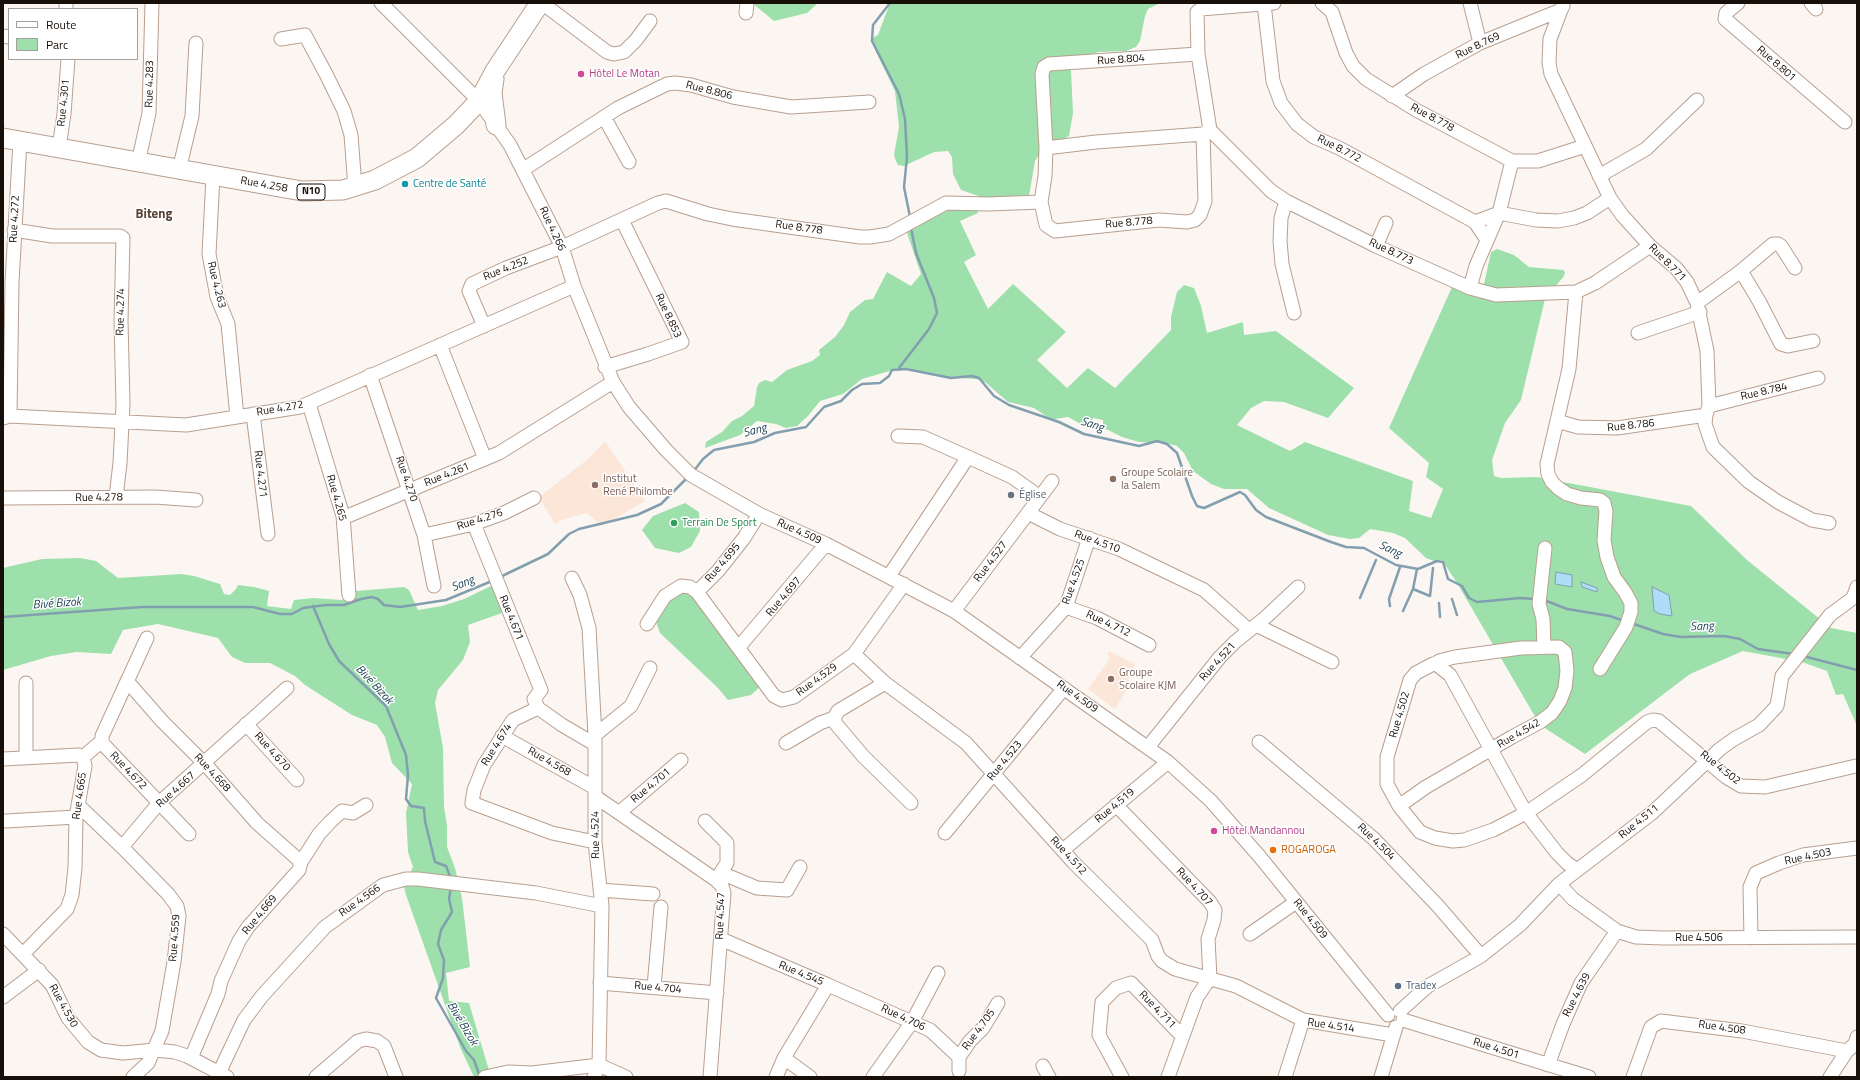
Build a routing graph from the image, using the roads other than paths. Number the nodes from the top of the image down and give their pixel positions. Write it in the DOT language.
graph roads {
  1 [pos="152,3"];
  2 [pos="381,3"];
  3 [pos="541,3"];
  4 [pos="1269,3"];
  5 [pos="1322,3"];
  6 [pos="1470,3"];
  7 [pos="1738,3"];
  8 [pos="1563,6"];
  9 [pos="650,21"];
  10 [pos="281,39"];
  11 [pos="196,43"];
  12 [pos="1480,43"];
  13 [pos="1198,54"];
  14 [pos="68,60"];
  15 [pos="495,71"];
  16 [pos="1392,96"];
  17 [pos="1697,100"];
  18 [pos="479,101"];
  19 [pos="869,102"];
  20 [pos="604,117"];
  21 [pos="1845,122"];
  22 [pos="456,125"];
  23 [pos="496,125"];
  24 [pos="1207,132"];
  25 [pos="11,140"];
  26 [pos="1585,146"];
  27 [pos="59,148"];
  28 [pos="1046,148"];
  29 [pos="1512,161"];
  30 [pos="629,162"];
  31 [pos="138,163"];
  32 [pos="524,169"];
  33 [pos="179,170"];
  34 [pos="213,176"];
  35 [pos="1599,176"];
  36 [pos="355,187"];
  37 [pos="1610,198"];
  38 [pos="1286,200"];
  39 [pos="1041,202"];
  40 [pos="1499,213"];
  41 [pos="622,220"];
  42 [pos="1475,222"];
  43 [pos="1386,223"];
  44 [pos="14,230"];
  45 [pos="1487,240"];
  46 [pos="1376,246"];
  47 [pos="1650,246"];
  48 [pos="562,247"];
  49 [pos="1795,268"];
  50 [pos="1741,271"];
  51 [pos="574,286"];
  52 [pos="1470,288"];
  53 [pos="1576,292"];
  54 [pos="1699,308"];
  55 [pos="1294,313"];
  56 [pos="484,326"];
  57 [pos="1638,333"];
  58 [pos="1813,341"];
  59 [pos="440,345"];
  60 [pos="606,367"];
  61 [pos="370,375"];
  62 [pos="1818,378"];
  63 [pos="613,382"];
  64 [pos="309,404"];
  65 [pos="1708,411"];
  66 [pos="253,414"];
  67 [pos="6,417"];
  68 [pos="237,417"];
  69 [pos="1557,421"];
  70 [pos="122,422"];
  71 [pos="898,436"];
  72 [pos="968,457"];
  73 [pos="485,459"];
  74 [pos="691,475"];
  75 [pos="1052,481"];
  76 [pos="410,490"];
  77 [pos="116,497"];
  78 [pos="1040,497"];
  79 [pos="3,498"];
  80 [pos="534,498"];
  81 [pos="196,500"];
  82 [pos="1028,513"];
  83 [pos="758,514"];
  84 [pos="343,516"];
  85 [pos="1829,523"];
  86 [pos="474,524"];
  87 [pos="268,534"];
  88 [pos="424,535"];
  89 [pos="1089,538"];
  90 [pos="826,544"];
  91 [pos="1545,548"];
  92 [pos="889,576"];
  93 [pos="572,578"];
  94 [pos="904,584"];
  95 [pos="434,586"];
  96 [pos="1298,586"];
  97 [pos="1857,587"];
  98 [pos="697,592"];
  99 [pos="349,595"];
  100 [pos="1066,607"];
  101 [pos="954,611"];
  102 [pos="647,624"];
  103 [pos="1253,628"];
  104 [pos="147,638"];
  105 [pos="1149,645"];
  106 [pos="1544,646"];
  107 [pos="740,647"];
  108 [pos="854,654"];
  109 [pos="1020,658"];
  110 [pos="1332,662"];
  111 [pos="1436,664"];
  112 [pos="650,668"];
  113 [pos="1600,669"];
  114 [pos="127,682"];
  115 [pos="26,683"];
  116 [pos="885,683"];
  117 [pos="286,688"];
  118 [pos="1064,688"];
  119 [pos="538,708"];
  120 [pos="834,718"];
  121 [pos="246,724"];
  122 [pos="595,735"];
  123 [pos="502,736"];
  124 [pos="102,741"];
  125 [pos="1259,742"];
  126 [pos="786,743"];
  127 [pos="1148,747"];
  128 [pos="1491,750"];
  129 [pos="83,757"];
  130 [pos="26,758"];
  131 [pos="3,759"];
  132 [pos="682,760"];
  133 [pos="1708,760"];
  134 [pos="1168,762"];
  135 [pos="204,764"];
  136 [pos="1856,766"];
  137 [pos="993,775"];
  138 [pos="297,780"];
  139 [pos="596,793"];
  140 [pos="159,803"];
  141 [pos="911,803"];
  142 [pos="366,805"];
  143 [pos="1116,805"];
  144 [pos="1399,806"];
  145 [pos="77,811"];
  146 [pos="620,812"];
  147 [pos="1526,813"];
  148 [pos="6,821"];
  149 [pos="705,821"];
  150 [pos="945,833"];
  151 [pos="189,834"];
  152 [pos="596,842"];
  153 [pos="122,847"];
  154 [pos="1857,848"];
  155 [pos="1062,850"];
  156 [pos="301,862"];
  157 [pos="800,867"];
  158 [pos="1577,870"];
  159 [pos="716,880"];
  160 [pos="1560,884"];
  161 [pos="600,890"];
  162 [pos="652,894"];
  163 [pos="1296,902"];
  164 [pos="602,906"];
  165 [pos="661,907"];
  166 [pos="1617,931"];
  167 [pos="3,934"];
  168 [pos="1250,934"];
  169 [pos="1857,937"];
  170 [pos="1751,938"];
  171 [pos="720,939"];
  172 [pos="23,954"];
  173 [pos="1481,956"];
  174 [pos="39,970"];
  175 [pos="938,973"];
  176 [pos="1210,978"];
  177 [pos="600,983"];
  178 [pos="828,984"];
  179 [pos="654,987"];
  180 [pos="717,993"];
  181 [pos="3,997"];
  182 [pos="998,1003"];
  183 [pos="1303,1020"];
  184 [pos="1396,1021"];
  185 [pos="912,1022"];
  186 [pos="1182,1036"];
  187 [pos="1857,1037"];
  188 [pos="155,1050"];
  189 [pos="1847,1051"];
  190 [pos="959,1057"];
  191 [pos="191,1058"];
  192 [pos="784,1058"];
  193 [pos="1556,1070"];
  194 [pos="596,1071"];
  195 [pos="223,1075"];
  196 [pos="960,1075"];
  197 [pos="132,1077"];
  198 [pos="316,1077"];
  199 [pos="396,1077"];
  200 [pos="485,1077"];
  201 [pos="626,1077"];
  202 [pos="710,1077"];
  203 [pos="776,1077"];
  204 [pos="810,1077"];
  205 [pos="873,1077"];
  206 [pos="1122,1077"];
  207 [pos="1168,1077"];
  208 [pos="1285,1077"];
  209 [pos="1381,1077"];
  210 [pos="1589,1077"];
  211 [pos="1633,1077"];
  212 [pos="1830,1077"];
  1 -- 31 [label="street, Rue 4.283"];
  2 -- 18 [label="street, Rue 4.266"];
  3 -- 9 [label="street"];
  3 -- 15 [label="highway, Rue 4.258 / N10"];
  4 -- 13 [label="street, Rue 8.778"];
  4 -- 42 [label="street, Rue 8.772"];
  5 -- 16 [label="street, Rue 8.778"];
  6 -- 12 [label="street"];
  7 -- 21 [label="street, Rue 8.801"];
  8 -- 12 [label="street, Rue 8.769"];
  8 -- 26 [label="street, Rue 8.771"];
  10 -- 36 [label="street"];
  11 -- 33 [label="street"];
  12 -- 16 [label="street, Rue 8.769"];
  13 -- 24 [label="street, Rue 8.778"];
  13 -- 28 [label="street, Rue 8.804"];
  14 -- 27 [label="street, Rue 4.301"];
  15 -- 18 [label="highway, Rue 4.258 / N10"];
  15 -- 23 [label="highway"];
  16 -- 29 [label="street, Rue 8.778"];
  17 -- 35 [label="street"];
  18 -- 22 [label="highway, Rue 4.258 / N10"];
  18 -- 23 [label="street, Rue 4.266"];
  19 -- 20 [label="street, Rue 8.806"];
  20 -- 30 [label="street"];
  20 -- 32 [label="street, Rue 8.806"];
  22 -- 23 [label="highway"];
  22 -- 36 [label="highway, Rue 4.258 / N10"];
  23 -- 32 [label="street, Rue 4.266"];
  24 -- 28 [label="street"];
  24 -- 38 [label="street, Rue 8.773"];
  24 -- 39 [label="street, Rue 8.778"];
  25 -- 27 [label="highway, Rue 4.258 / N10"];
  25 -- 44 [label="street, Rue 4.272"];
  26 -- 29 [label="street, Rue 8.778"];
  26 -- 35 [label="street, Rue 8.771"];
  27 -- 31 [label="highway, Rue 4.258 / N10"];
  28 -- 39 [label="street, Rue 8.778"];
  29 -- 40 [label="street"];
  31 -- 33 [label="highway, Rue 4.258 / N10"];
  32 -- 48 [label="street, Rue 4.266"];
  33 -- 34 [label="highway, Rue 4.258 / N10"];
  34 -- 36 [label="highway, Rue 4.258 / N10"];
  34 -- 68 [label="street, Rue 4.263"];
  35 -- 37 [label="street, Rue 8.771"];
  37 -- 40 [label="street"];
  37 -- 47 [label="street, Rue 8.771"];
  38 -- 46 [label="street, Rue 8.773"];
  38 -- 55 [label="street"];
  39 -- 41 [label="street, Rue 8.778"];
  40 -- 42 [label="street"];
  40 -- 45 [label="street"];
  41 -- 48 [label="street, Rue 8.778"];
  41 -- 60 [label="street, Rue 8.853"];
  42 -- 45 [label="street, Rue 8.772"];
  43 -- 46 [label="street"];
  44 -- 67 [label="street, Rue 4.272"];
  44 -- 70 [label="street, Rue 4.274"];
  45 -- 52 [label="street"];
  46 -- 52 [label="street, Rue 8.773"];
  47 -- 53 [label="street"];
  47 -- 54 [label="street, Rue 8.771"];
  48 -- 51 [label="street, Rue 4.266"];
  48 -- 56 [label="street, Rue 4.252"];
  49 -- 50 [label="street"];
  50 -- 54 [label="street"];
  50 -- 58 [label="street"];
  51 -- 56 [label="street, Rue 4.272"];
  51 -- 60 [label="street, Rue 4.266"];
  52 -- 53 [label="street, Rue 8.773"];
  53 -- 69 [label="street"];
  54 -- 57 [label="street"];
  54 -- 65 [label="street, Rue 8.771"];
  56 -- 59 [label="street, Rue 4.272"];
  59 -- 61 [label="street, Rue 4.272"];
  59 -- 73 [label="street"];
  60 -- 63 [label="street, Rue 4.266"];
  61 -- 64 [label="street, Rue 4.272"];
  61 -- 76 [label="street, Rue 4.270"];
  62 -- 65 [label="street, Rue 8.784"];
  63 -- 73 [label="street, Rue 4.261"];
  63 -- 74 [label="street, Rue 4.266"];
  64 -- 66 [label="street, Rue 4.272"];
  64 -- 84 [label="street, Rue 4.265"];
  65 -- 69 [label="street, Rue 8.786"];
  65 -- 85 [label="street, Rue 8.771"];
  66 -- 68 [label="street, Rue 4.272"];
  66 -- 87 [label="street, Rue 4.271"];
  67 -- 70 [label="street, Rue 4.272"];
  68 -- 70 [label="street, Rue 4.272"];
  69 -- 113 [label="street"];
  70 -- 77 [label="street, Rue 4.274"];
  71 -- 72 [label="street"];
  72 -- 78 [label="street"];
  72 -- 92 [label="street"];
  73 -- 76 [label="street, Rue 4.261"];
  74 -- 83 [label="street, Rue 4.509"];
  75 -- 78 [label="street"];
  76 -- 84 [label="street, Rue 4.261"];
  76 -- 88 [label="street, Rue 4.270"];
  77 -- 79 [label="street, Rue 4.278"];
  77 -- 81 [label="street, Rue 4.278"];
  78 -- 82 [label="street"];
  80 -- 86 [label="street, Rue 4.276"];
  82 -- 89 [label="street, Rue 4.510"];
  82 -- 101 [label="street, Rue 4.527"];
  83 -- 90 [label="street, Rue 4.509"];
  83 -- 98 [label="street, Rue 4.695"];
  84 -- 99 [label="street, Rue 4.265"];
  86 -- 88 [label="street, Rue 4.276"];
  86 -- 119 [label="street, Rue 4.671"];
  88 -- 95 [label="street, Rue 4.270"];
  89 -- 100 [label="street, Rue 4.525"];
  89 -- 103 [label="street, Rue 4.510"];
  90 -- 92 [label="street, Rue 4.509"];
  90 -- 107 [label="street, Rue 4.697"];
  91 -- 106 [label="street"];
  92 -- 94 [label="street, Rue 4.509"];
  93 -- 122 [label="street, Rue 4.524"];
  94 -- 101 [label="street, Rue 4.509"];
  94 -- 108 [label="street, Rue 4.529"];
  96 -- 103 [label="street, Rue 4.521"];
  97 -- 133 [label="street, Rue 4.511"];
  98 -- 102 [label="street, Rue 4.695"];
  98 -- 107 [label="street, Rue 4.529"];
  100 -- 105 [label="street, Rue 4.712"];
  100 -- 109 [label="street, Rue 4.525"];
  101 -- 109 [label="street, Rue 4.509"];
  103 -- 110 [label="street, Rue 4.510"];
  103 -- 127 [label="street, Rue 4.521"];
  104 -- 114 [label="street"];
  106 -- 111 [label="street, Rue 4.542"];
  106 -- 128 [label="street, Rue 4.542"];
  107 -- 108 [label="street, Rue 4.529"];
  108 -- 116 [label="street, Rue 4.512"];
  109 -- 118 [label="street, Rue 4.509"];
  111 -- 128 [label="street"];
  111 -- 144 [label="street, Rue 4.502"];
  112 -- 122 [label="street"];
  114 -- 124 [label="street"];
  114 -- 135 [label="street, Rue 4.668"];
  115 -- 130 [label="street"];
  116 -- 120 [label="street"];
  116 -- 137 [label="street, Rue 4.512"];
  117 -- 121 [label="street, Rue 4.667"];
  118 -- 127 [label="street, Rue 4.509"];
  118 -- 137 [label="street, Rue 4.523"];
  119 -- 122 [label="street"];
  119 -- 123 [label="street, Rue 4.674"];
  120 -- 126 [label="street"];
  120 -- 141 [label="street"];
  121 -- 135 [label="street, Rue 4.667"];
  121 -- 138 [label="street, Rue 4.670"];
  122 -- 139 [label="street, Rue 4.524"];
  123 -- 139 [label="street, Rue 4.568"];
  123 -- 152 [label="street, Rue 4.674"];
  124 -- 129 [label="street, Rue 4.665"];
  124 -- 140 [label="street, Rue 4.672"];
  125 -- 173 [label="street, Rue 4.504"];
  127 -- 134 [label="street, Rue 4.509"];
  128 -- 144 [label="street, Rue 4.542"];
  128 -- 147 [label="street"];
  129 -- 130 [label="street"];
  129 -- 145 [label="street, Rue 4.665"];
  130 -- 131 [label="street"];
  132 -- 146 [label="street, Rue 4.701"];
  133 -- 136 [label="street, Rue 4.502"];
  133 -- 147 [label="street, Rue 4.502"];
  133 -- 158 [label="street, Rue 4.511"];
  134 -- 143 [label="street, Rue 4.519"];
  134 -- 163 [label="street, Rue 4.509"];
  135 -- 140 [label="street, Rue 4.667"];
  135 -- 156 [label="street, Rue 4.668"];
  137 -- 150 [label="street, Rue 4.523"];
  137 -- 155 [label="street, Rue 4.512"];
  139 -- 146 [label="street, Rue 4.547"];
  139 -- 152 [label="street, Rue 4.524"];
  140 -- 151 [label="street, Rue 4.672"];
  140 -- 153 [label="street, Rue 4.667"];
  142 -- 156 [label="street, Rue 4.669"];
  143 -- 155 [label="street, Rue 4.519"];
  143 -- 176 [label="street, Rue 4.707"];
  144 -- 147 [label="street, Rue 4.502"];
  145 -- 148 [label="street"];
  145 -- 153 [label="street, Rue 4.559"];
  145 -- 172 [label="street, Rue 4.665"];
  146 -- 159 [label="street, Rue 4.547"];
  147 -- 158 [label="street"];
  149 -- 159 [label="street"];
  152 -- 161 [label="street, Rue 4.524"];
  153 -- 188 [label="street, Rue 4.559"];
  154 -- 170 [label="street, Rue 4.503"];
  155 -- 176 [label="street, Rue 4.512"];
  156 -- 191 [label="street, Rue 4.669"];
  157 -- 159 [label="street"];
  158 -- 160 [label="street, Rue 4.511"];
  159 -- 171 [label="street, Rue 4.547"];
  160 -- 166 [label="street, Rue 4.506"];
  160 -- 173 [label="street, Rue 4.511"];
  161 -- 162 [label="street"];
  161 -- 164 [label="street, Rue 4.524"];
  163 -- 168 [label="street"];
  163 -- 184 [label="street, Rue 4.509"];
  164 -- 177 [label="street, Rue 4.524"];
  164 -- 195 [label="street, Rue 4.566"];
  165 -- 179 [label="street"];
  166 -- 170 [label="street, Rue 4.506"];
  166 -- 193 [label="street, Rue 4.639"];
  167 -- 172 [label="street, Rue 4.530"];
  169 -- 170 [label="street, Rue 4.506"];
  171 -- 178 [label="street, Rue 4.545"];
  171 -- 180 [label="street, Rue 4.547"];
  172 -- 174 [label="street, Rue 4.530"];
  173 -- 184 [label="street, Rue 4.511"];
  174 -- 181 [label="street"];
  174 -- 188 [label="street, Rue 4.530"];
  175 -- 185 [label="street"];
  176 -- 183 [label="street, Rue 4.512"];
  176 -- 186 [label="street"];
  177 -- 179 [label="street, Rue 4.704"];
  177 -- 194 [label="street, Rue 4.524"];
  178 -- 185 [label="street, Rue 4.706"];
  178 -- 192 [label="street, Rue 4.545"];
  179 -- 180 [label="street, Rue 4.704"];
  180 -- 202 [label="street, Rue 4.547"];
  182 -- 190 [label="street, Rue 4.705"];
  183 -- 184 [label="street, Rue 4.514"];
  183 -- 208 [label="street, Rue 4.514"];
  184 -- 193 [label="street, Rue 4.501"];
  184 -- 209 [label="street"];
  185 -- 190 [label="street, Rue 4.706"];
  185 -- 205 [label="street"];
  186 -- 206 [label="street, Rue 4.711"];
  186 -- 207 [label="street"];
  187 -- 189 [label="street"];
  188 -- 191 [label="street, Rue 4.530"];
  188 -- 197 [label="street, Rue 4.559"];
  189 -- 211 [label="street, Rue 4.508"];
  189 -- 212 [label="street"];
  190 -- 196 [label="street"];
  191 -- 195 [label="street, Rue 4.530"];
  192 -- 203 [label="street, Rue 4.545"];
  192 -- 204 [label="street"];
  193 -- 210 [label="street, Rue 4.501"];
  194 -- 200 [label="street"];
  194 -- 201 [label="street"];
  198 -- 199 [label="street"];
}
